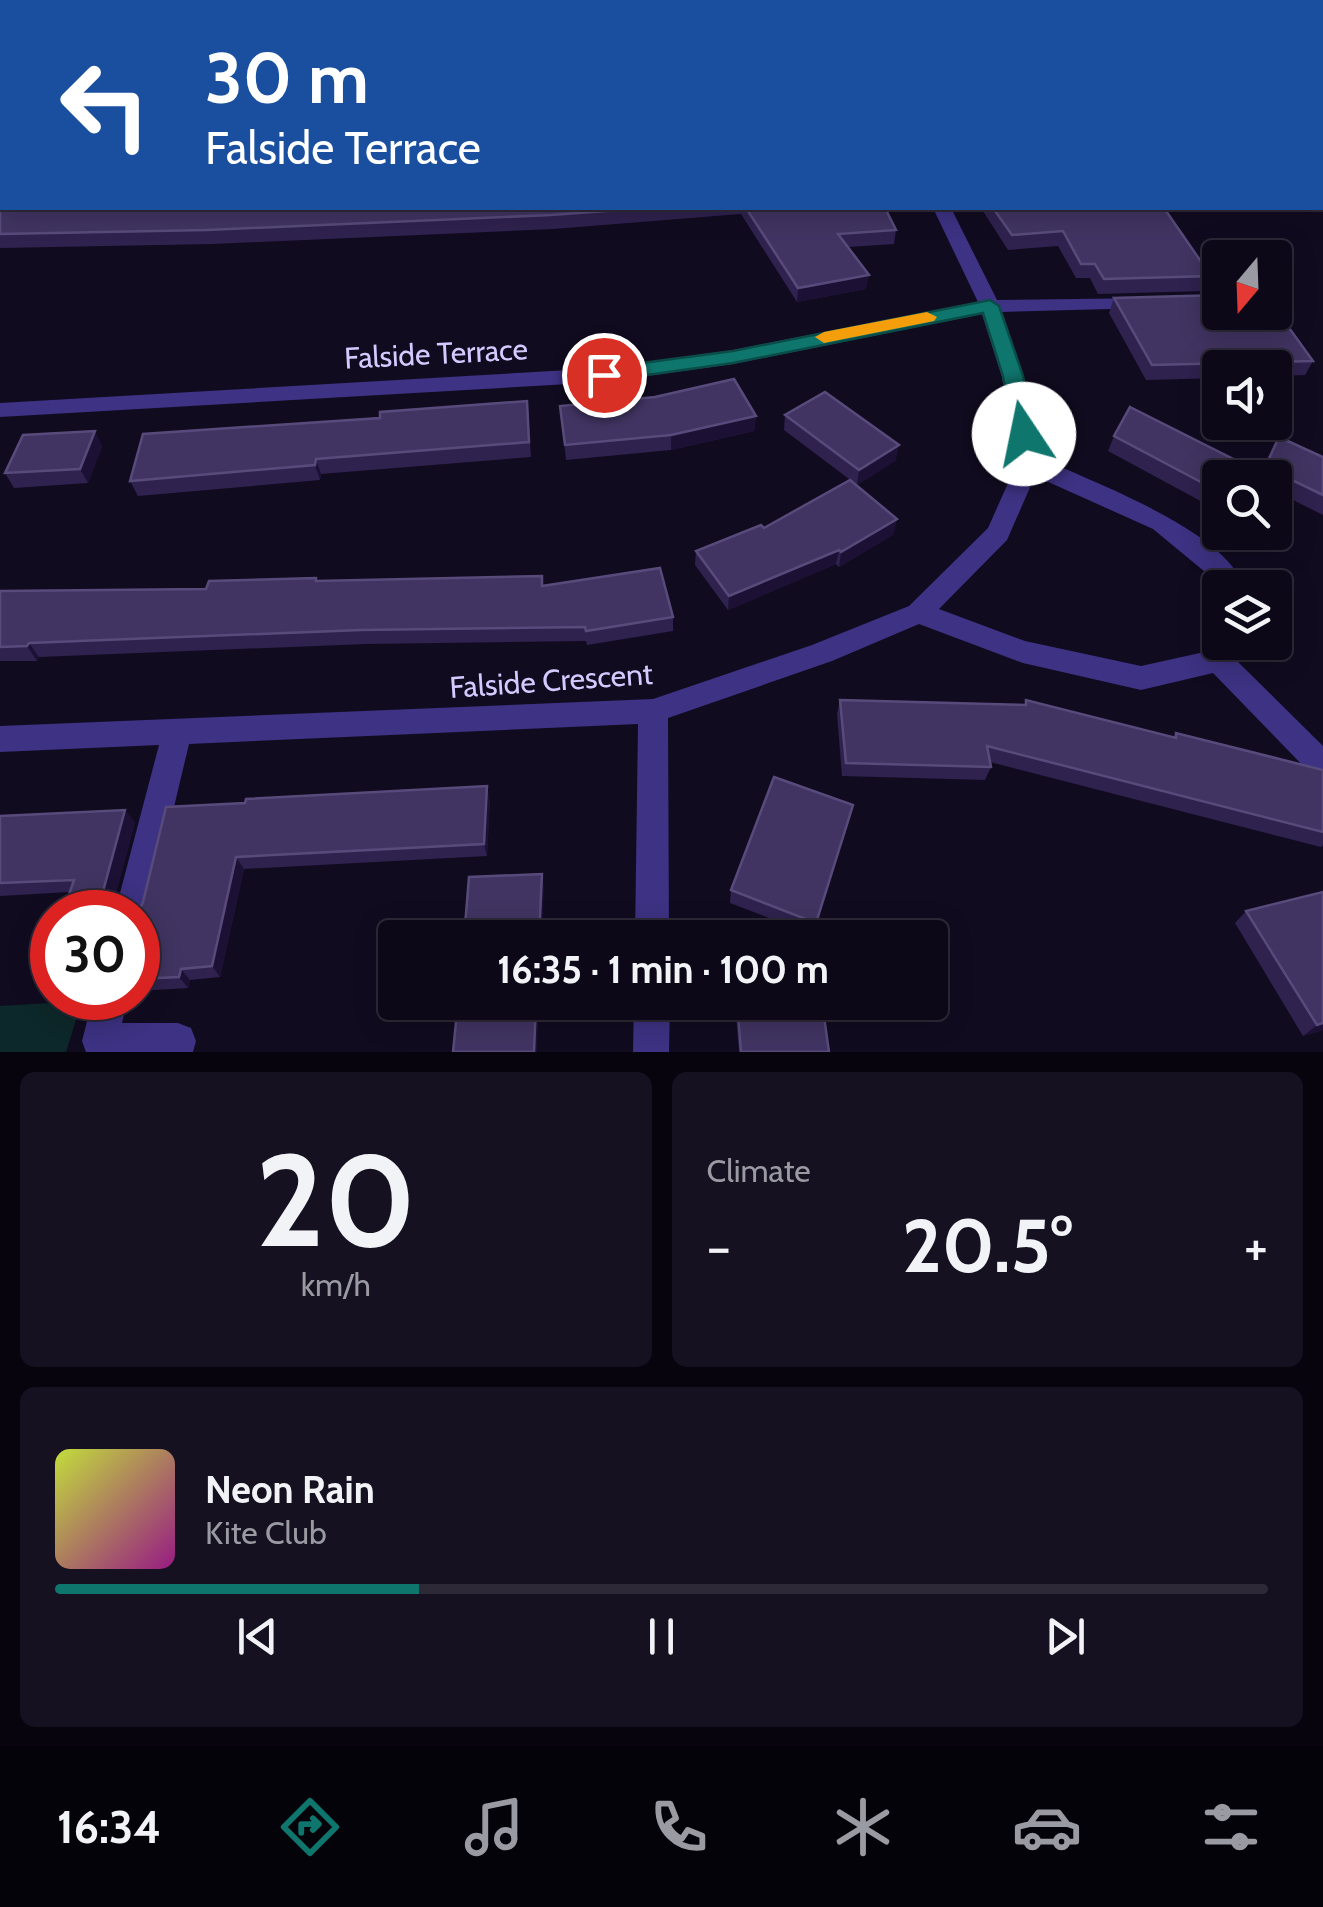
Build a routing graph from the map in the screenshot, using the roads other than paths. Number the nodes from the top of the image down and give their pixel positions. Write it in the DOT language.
graph roads {
  1 [pos="943,210"];
  2 [pos="1162,301"];
  3 [pos="990,306"];
  4 [pos="0,410"];
  5 [pos="1029,463"];
  6 [pos="1221,570"];
  7 [pos="919,614"];
  8 [pos="1202,658"];
  9 [pos="1231,660"];
  10 [pos="653,712"];
  11 [pos="177,732"];
  12 [pos="0,740"];
  13 [pos="1323,766"];
  14 [pos="138,890"];
  15 [pos="652,920"];
  16 [pos="105,1020"];
  17 [pos="652,1020"];
  18 [pos="174,1052"];
  19 [pos="651,1052"];
  1 -- 3 [label="street"];
  2 -- 3 [label="street"];
  3 -- 4 [label="street, Falside Terrace"];
  3 -- 5 [label="street"];
  5 -- 6 [label="street"];
  5 -- 7 [label="street, Falside Crescent"];
  7 -- 8 [label="street"];
  7 -- 10 [label="street, Falside Crescent"];
  9 -- 13 [label="street"];
  10 -- 11 [label="street, Falside Crescent"];
  10 -- 15 [label="street"];
  11 -- 12 [label="street, Falside Crescent"];
  11 -- 14 [label="street"];
  16 -- 18 [label="street"];
  17 -- 19 [label="street"];
}
